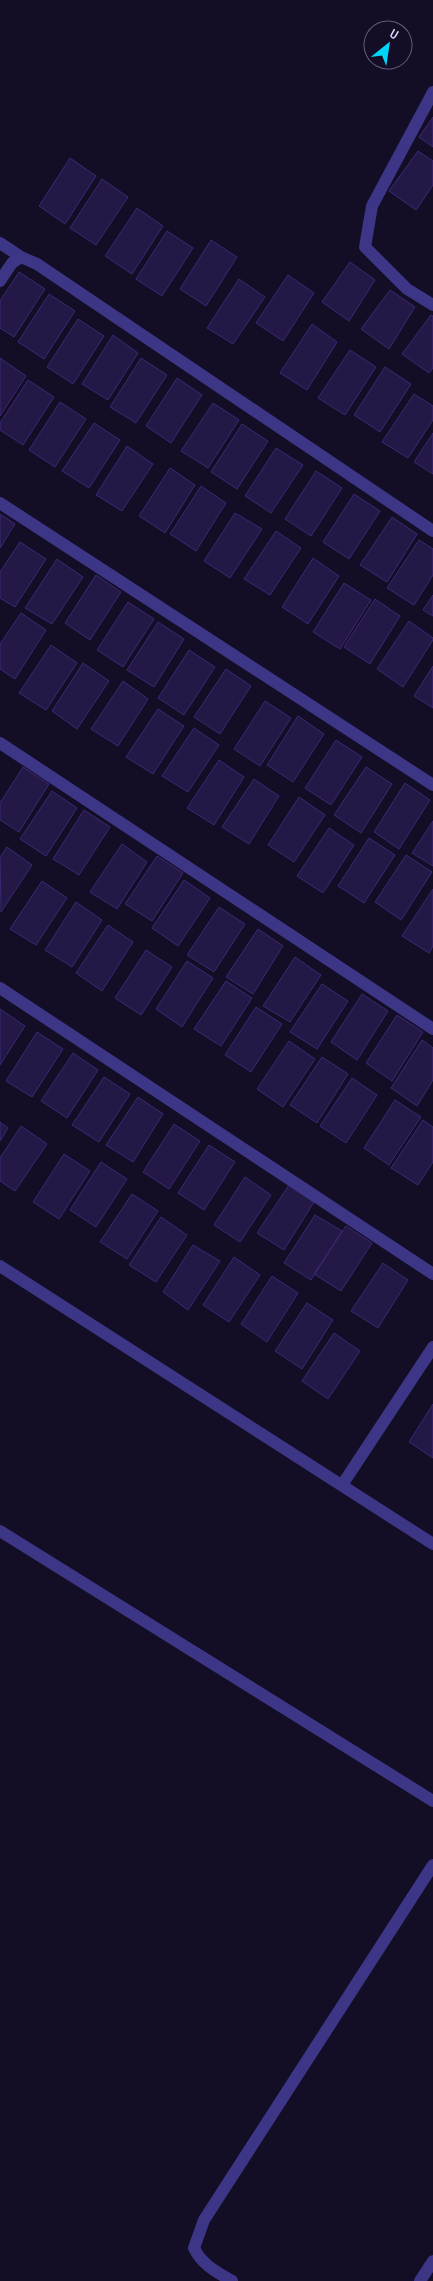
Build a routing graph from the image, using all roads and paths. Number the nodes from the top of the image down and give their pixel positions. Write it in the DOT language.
graph roads {
  1 [pos="433,92"];
  2 [pos="0,243"];
  3 [pos="21,257"];
  4 [pos="0,280"];
  5 [pos="433,305"];
  6 [pos="0,503"];
  7 [pos="433,531"];
  8 [pos="0,743"];
  9 [pos="433,785"];
  10 [pos="0,988"];
  11 [pos="433,1029"];
  12 [pos="0,1266"];
  13 [pos="433,1274"];
  14 [pos="433,1347"];
  15 [pos="342,1485"];
  16 [pos="0,1531"];
  17 [pos="433,1544"];
  18 [pos="433,1801"];
  19 [pos="433,1865"];
  20 [pos="433,2261"];
  21 [pos="232,2281"];
  22 [pos="420,2281"];
  1 -- 5 [label="street"];
  2 -- 3 [label="street"];
  3 -- 4 [label="street"];
  3 -- 7 [label="street"];
  6 -- 9 [label="street"];
  8 -- 11 [label="street"];
  10 -- 13 [label="street"];
  12 -- 15 [label="street"];
  14 -- 15 [label="street"];
  15 -- 17 [label="street"];
  16 -- 18 [label="street"];
  19 -- 21 [label="street"];
  20 -- 22 [label="street"];
}
